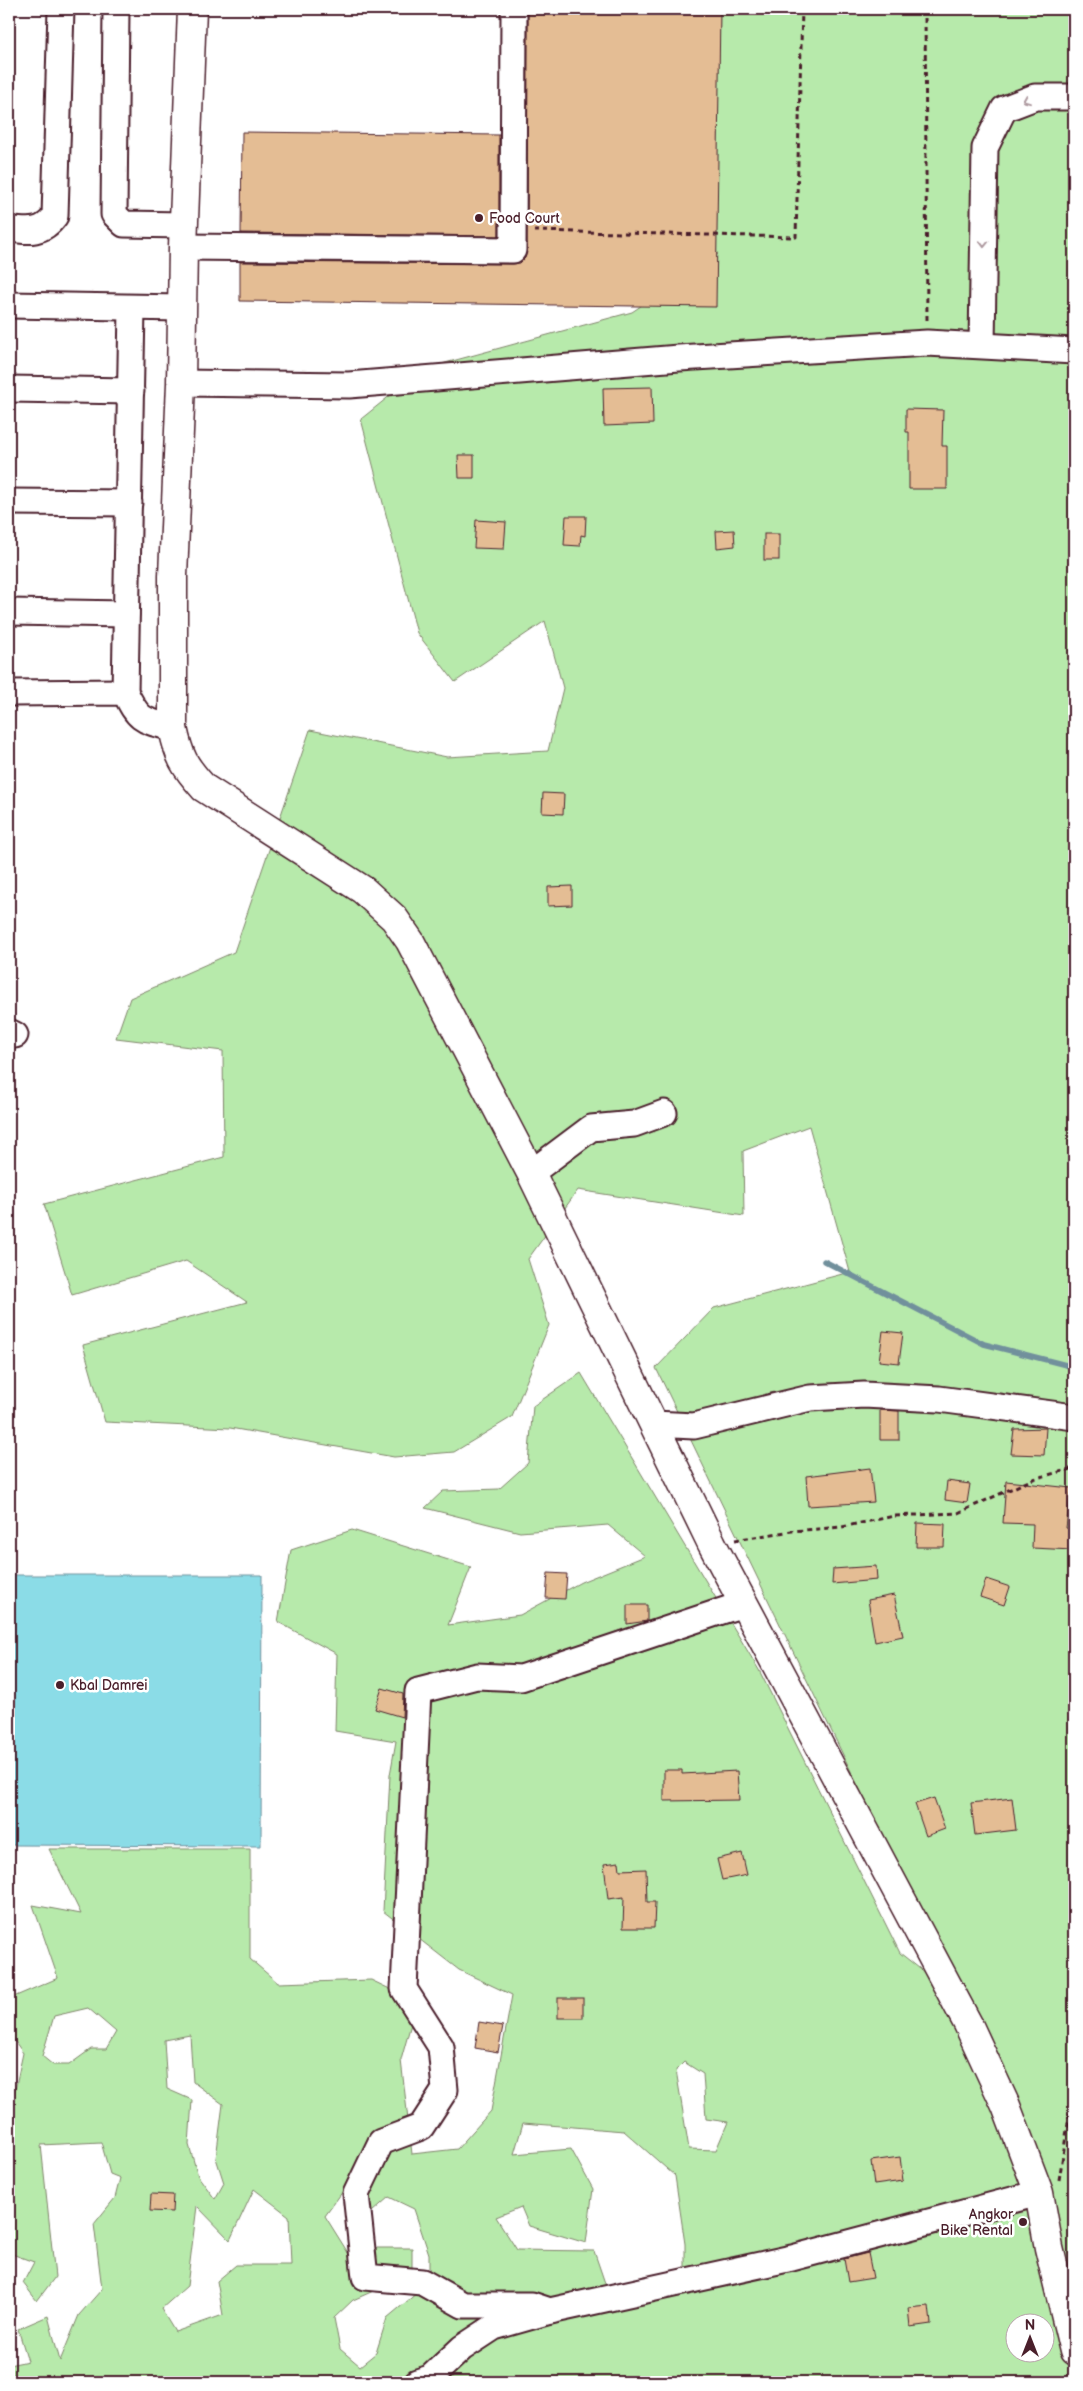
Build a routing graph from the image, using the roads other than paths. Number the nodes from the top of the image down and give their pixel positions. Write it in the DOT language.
graph roads {
  1 [pos="61,9"];
  2 [pos="116,9"];
  3 [pos="192,9"];
  4 [pos="514,9"];
  5 [pos="1074,97"];
  6 [pos="9,229"];
  7 [pos="183,236"];
  8 [pos="9,305"];
  9 [pos="132,308"];
  10 [pos="182,308"];
  11 [pos="982,345"];
  12 [pos="1074,351"];
  13 [pos="181,383"];
  14 [pos="9,389"];
  15 [pos="131,391"];
  16 [pos="9,502"];
  17 [pos="129,503"];
  18 [pos="9,612"];
  19 [pos="126,614"];
  20 [pos="125,692"];
  21 [pos="9,693"];
  22 [pos="173,728"];
  23 [pos="664,1113"];
  24 [pos="531,1173"];
  25 [pos="1074,1417"];
  26 [pos="654,1424"];
  27 [pos="743,1604"];
  28 [pos="1049,2187"];
  29 [pos="550,2311"];
  30 [pos="1074,2351"];
  31 [pos="417,2382"];
  1 -- 6 [label="street"];
  2 -- 7 [label="street"];
  3 -- 7 [label="main road"];
  4 -- 7 [label="street"];
  5 -- 11 [label="street, one-way"];
  7 -- 10 [label="main road"];
  8 -- 9 [label="street"];
  9 -- 10 [label="street"];
  9 -- 15 [label="street"];
  10 -- 13 [label="main road"];
  11 -- 12 [label="street"];
  11 -- 13 [label="street"];
  13 -- 22 [label="main road"];
  14 -- 15 [label="street"];
  15 -- 17 [label="street"];
  16 -- 17 [label="street"];
  17 -- 19 [label="street"];
  18 -- 19 [label="street"];
  19 -- 20 [label="street"];
  20 -- 21 [label="street"];
  20 -- 22 [label="street"];
  22 -- 24 [label="main road"];
  23 -- 24 [label="street"];
  24 -- 26 [label="main road"];
  25 -- 26 [label="street"];
  26 -- 27 [label="main road"];
  27 -- 28 [label="main road"];
  27 -- 29 [label="street"];
  28 -- 29 [label="street"];
  28 -- 30 [label="main road"];
  29 -- 31 [label="street"];
}
